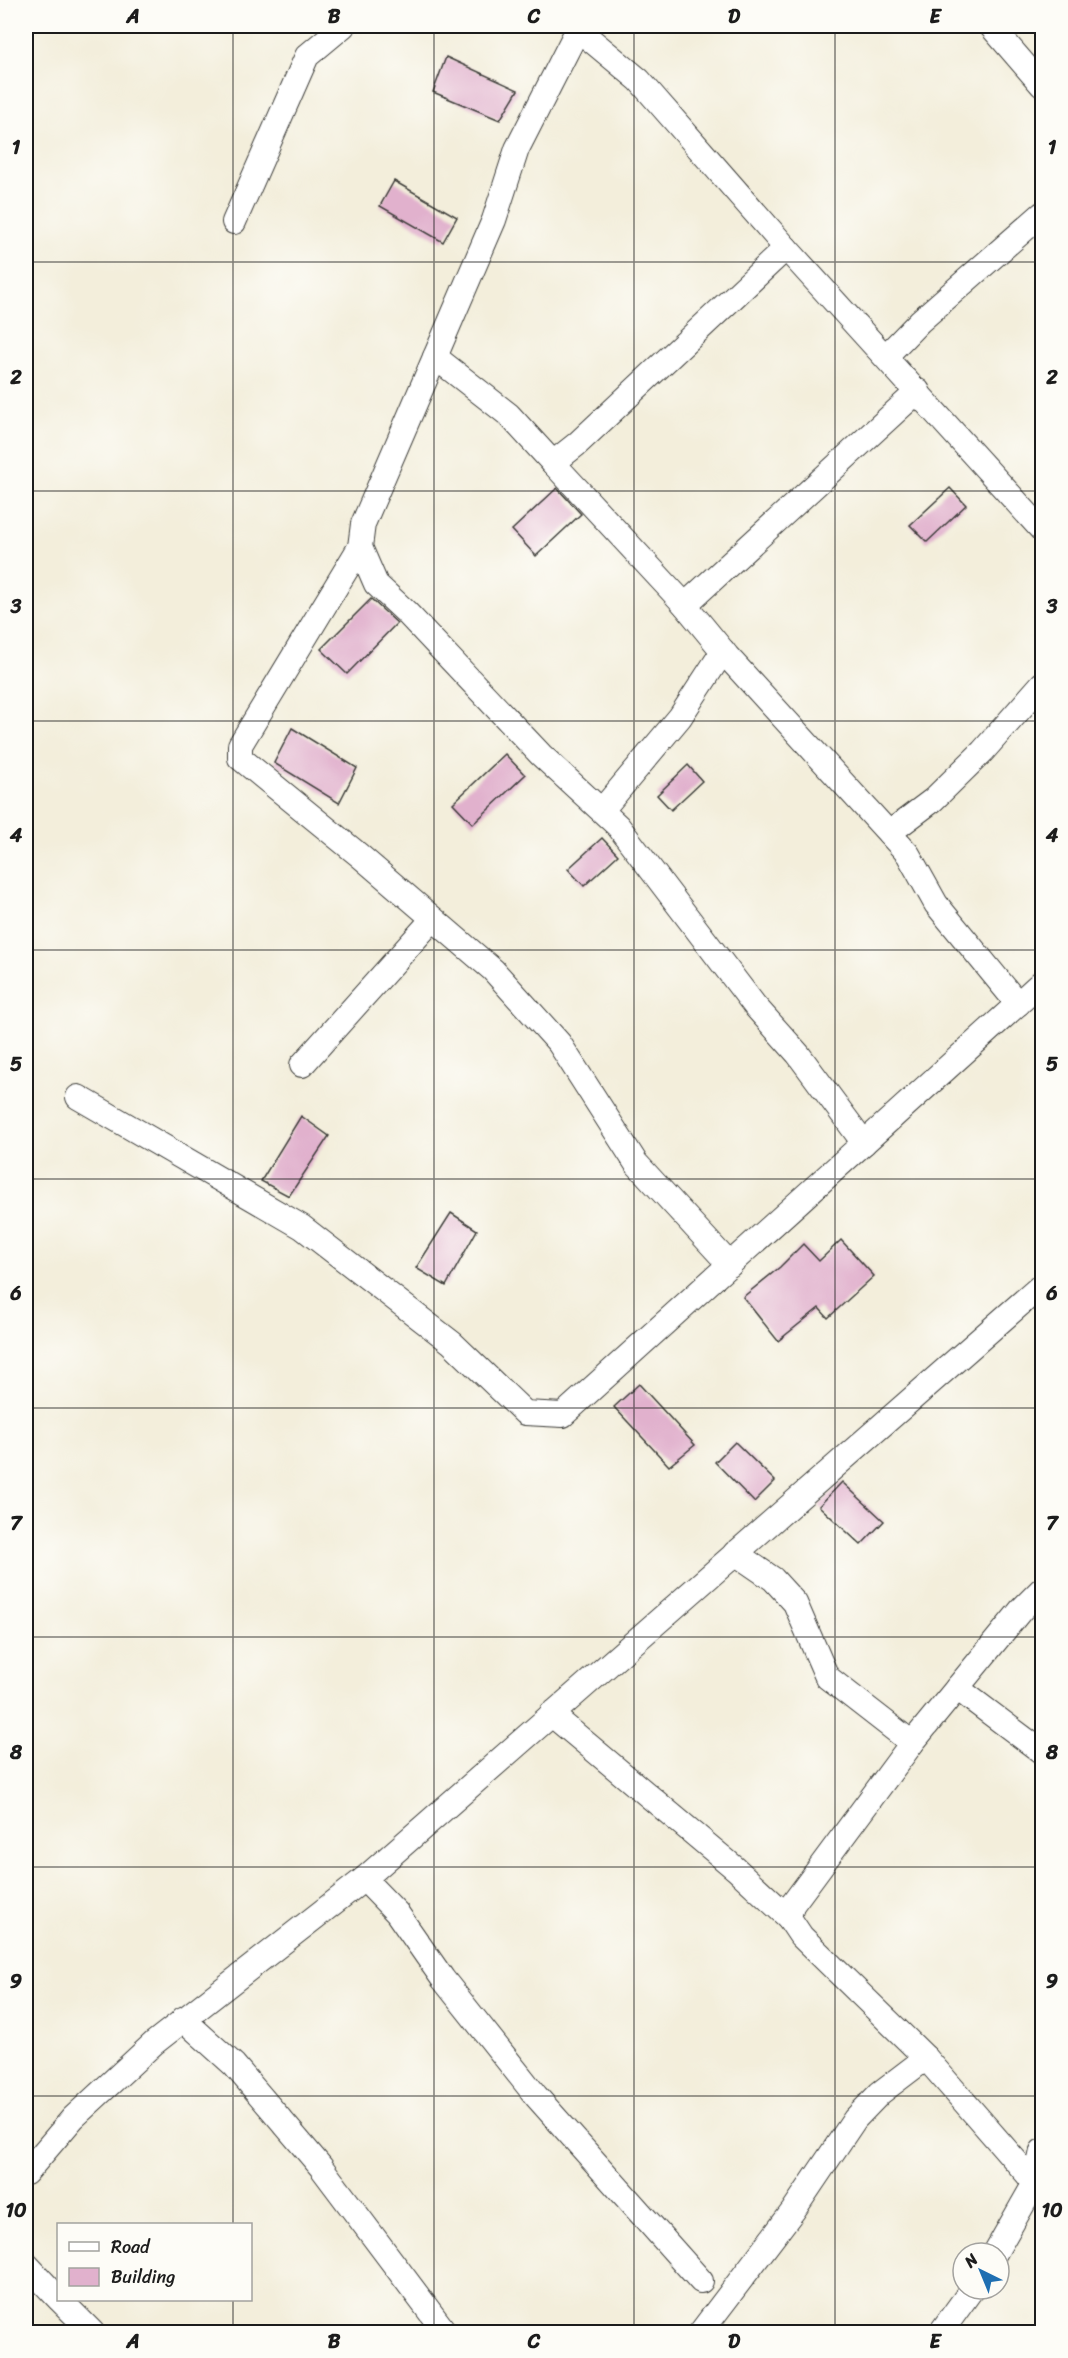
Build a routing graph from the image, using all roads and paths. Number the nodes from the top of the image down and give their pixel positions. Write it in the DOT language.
graph roads {
  1 [pos="343,26"];
  2 [pos="991,26"];
  3 [pos="576,27"];
  4 [pos="1042,85"];
  5 [pos="1042,214"];
  6 [pos="234,222"];
  7 [pos="786,248"];
  8 [pos="886,356"];
  9 [pos="435,357"];
  10 [pos="918,391"];
  11 [pos="553,463"];
  12 [pos="1042,530"];
  13 [pos="360,547"];
  14 [pos="685,605"];
  15 [pos="723,651"];
  16 [pos="1042,684"];
  17 [pos="602,810"];
  18 [pos="889,833"];
  19 [pos="433,919"];
  20 [pos="1042,982"];
  21 [pos="1018,1004"];
  22 [pos="302,1065"];
  23 [pos="78,1097"];
  24 [pos="864,1143"];
  25 [pos="730,1265"];
  26 [pos="1042,1285"];
  27 [pos="735,1553"];
  28 [pos="1042,1588"];
  29 [pos="957,1688"];
  30 [pos="551,1714"];
  31 [pos="912,1743"];
  32 [pos="1042,1752"];
  33 [pos="364,1879"];
  34 [pos="789,1918"];
  35 [pos="183,2019"];
  36 [pos="926,2058"];
  37 [pos="1042,2151"];
  38 [pos="26,2174"];
  39 [pos="1039,2187"];
  40 [pos="1003,2241"];
  41 [pos="26,2264"];
  42 [pos="701,2281"];
  43 [pos="740,2281"];
  44 [pos="57,2297"];
  45 [pos="61,2301"];
  46 [pos="963,2301"];
  47 [pos="705,2327"];
  48 [pos="92,2332"];
  49 [pos="445,2332"];
  50 [pos="941,2332"];
  1 -- 6 [label="street"];
  2 -- 4 [label="street"];
  3 -- 7 [label="street"];
  3 -- 9 [label="street"];
  5 -- 8 [label="street"];
  7 -- 8 [label="street"];
  7 -- 11 [label="street"];
  8 -- 10 [label="street"];
  9 -- 11 [label="street"];
  9 -- 13 [label="street"];
  10 -- 12 [label="street"];
  10 -- 14 [label="street"];
  11 -- 14 [label="street"];
  13 -- 17 [label="street"];
  13 -- 19 [label="street"];
  14 -- 15 [label="street"];
  15 -- 17 [label="street"];
  15 -- 18 [label="street"];
  16 -- 18 [label="street"];
  17 -- 24 [label="street"];
  18 -- 21 [label="street"];
  19 -- 22 [label="street"];
  19 -- 25 [label="street"];
  20 -- 21 [label="street"];
  21 -- 24 [label="street"];
  23 -- 25 [label="street"];
  24 -- 25 [label="street"];
  26 -- 27 [label="street"];
  27 -- 30 [label="street"];
  27 -- 31 [label="street"];
  28 -- 29 [label="street"];
  29 -- 31 [label="street"];
  29 -- 32 [label="street"];
  30 -- 33 [label="street"];
  30 -- 34 [label="street"];
  31 -- 34 [label="street"];
  33 -- 35 [label="street"];
  33 -- 42 [label="street"];
  34 -- 36 [label="street"];
  35 -- 38 [label="street"];
  35 -- 49 [label="street"];
  36 -- 39 [label="street"];
  36 -- 43 [label="street"];
  37 -- 39 [label="street"];
  39 -- 40 [label="street"];
  41 -- 44 [label="street"];
  42 -- 43 [label="street"];
  42 -- 47 [label="street"];
  43 -- 47 [label="street"];
  45 -- 48 [label="street"];
  46 -- 50 [label="street"];
}
